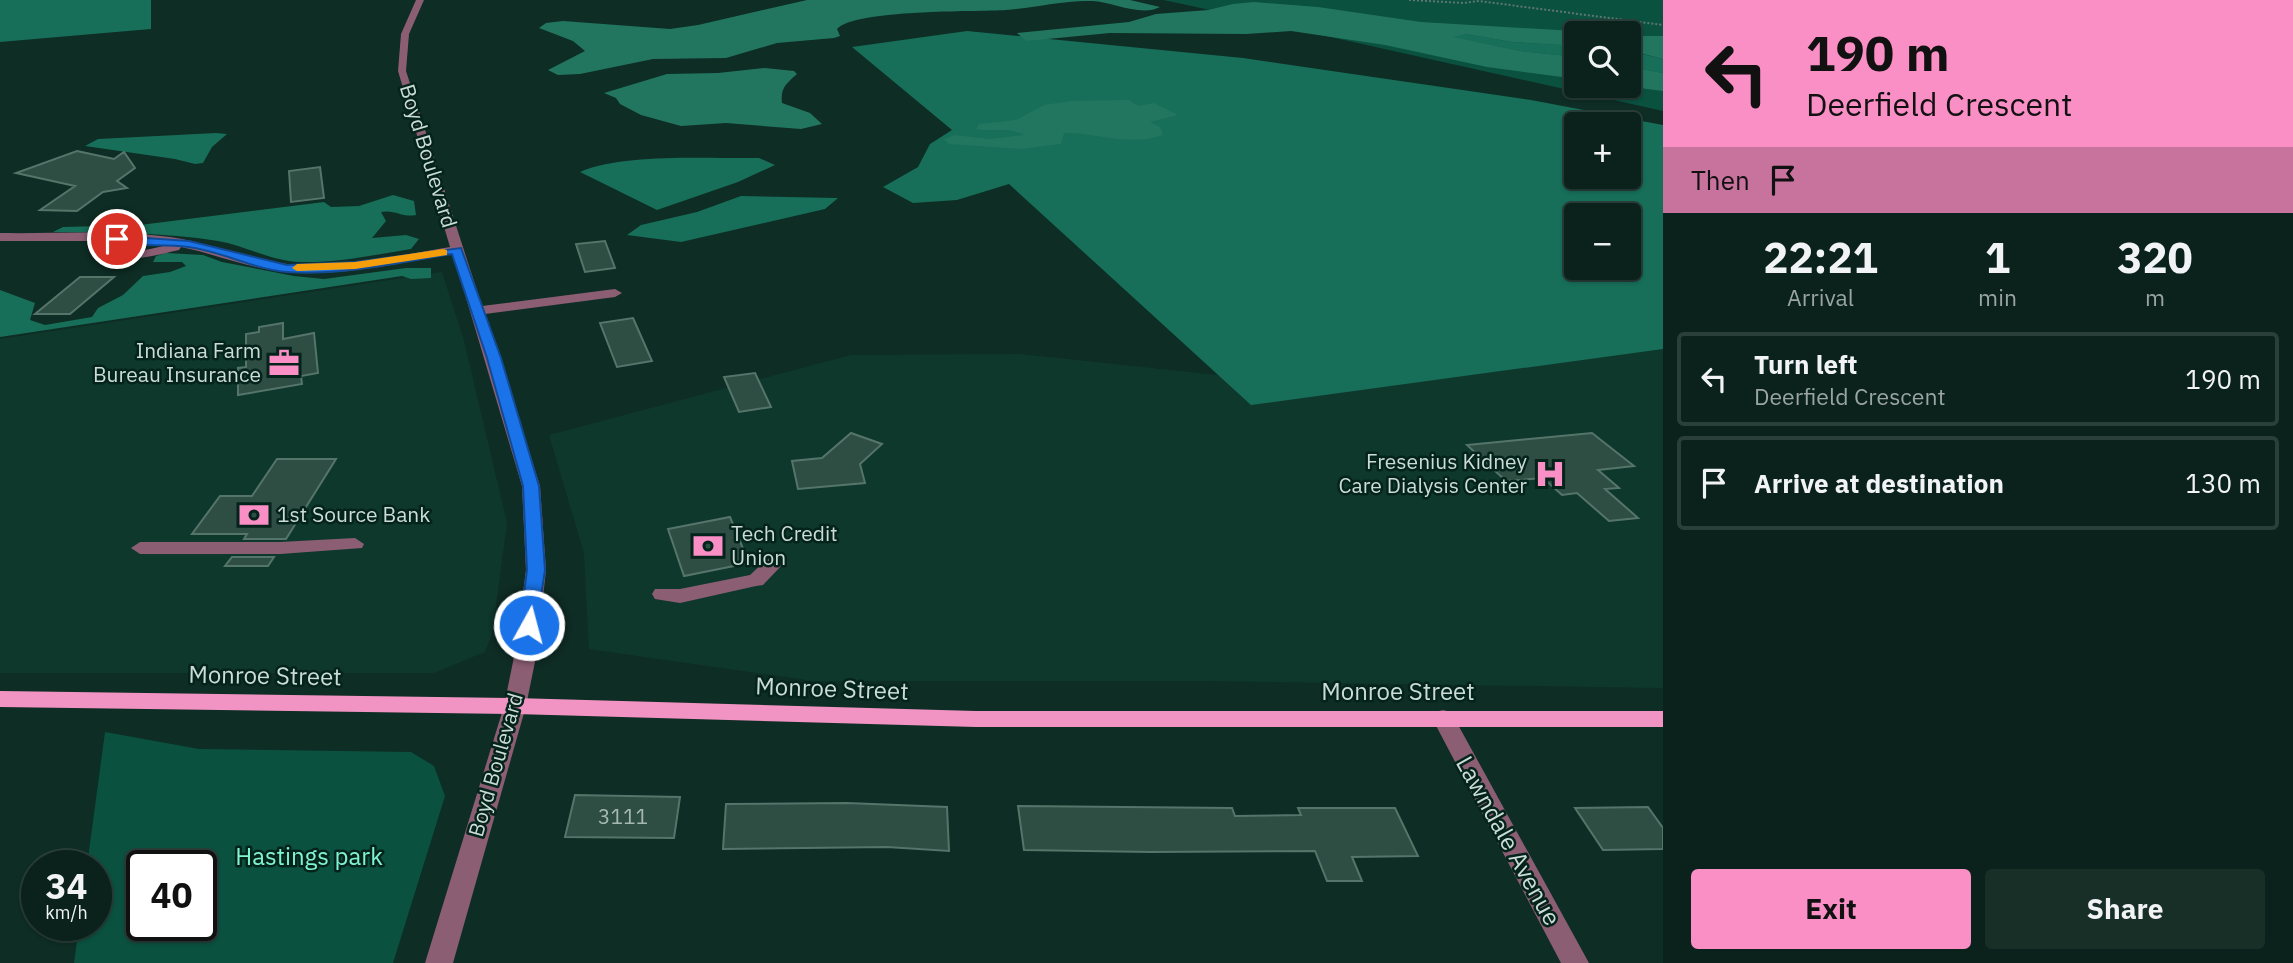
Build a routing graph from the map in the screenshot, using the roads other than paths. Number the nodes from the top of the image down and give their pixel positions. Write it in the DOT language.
graph roads {
  1 [pos="420,0"];
  2 [pos="0,237"];
  3 [pos="457,250"];
  4 [pos="615,293"];
  5 [pos="478,311"];
  6 [pos="355,544"];
  7 [pos="140,548"];
  8 [pos="773,564"];
  9 [pos="662,594"];
  10 [pos="0,699"];
  11 [pos="515,706"];
  12 [pos="1443,718"];
  13 [pos="1663,719"];
  14 [pos="439,963"];
  15 [pos="1575,963"];
  1 -- 3 [label="street, Boyd Boulevard"];
  2 -- 3 [label="street"];
  3 -- 5 [label="street, Boyd Boulevard"];
  4 -- 5 [label="street"];
  5 -- 11 [label="street, Boyd Boulevard"];
  6 -- 7 [label="street"];
  8 -- 9 [label="street"];
  10 -- 11 [label="main road, Monroe Street"];
  11 -- 12 [label="main road, Monroe Street"];
  11 -- 14 [label="street, Boyd Boulevard"];
  12 -- 13 [label="main road, Monroe Street"];
  12 -- 15 [label="street, Lawndale Avenue"];
}
